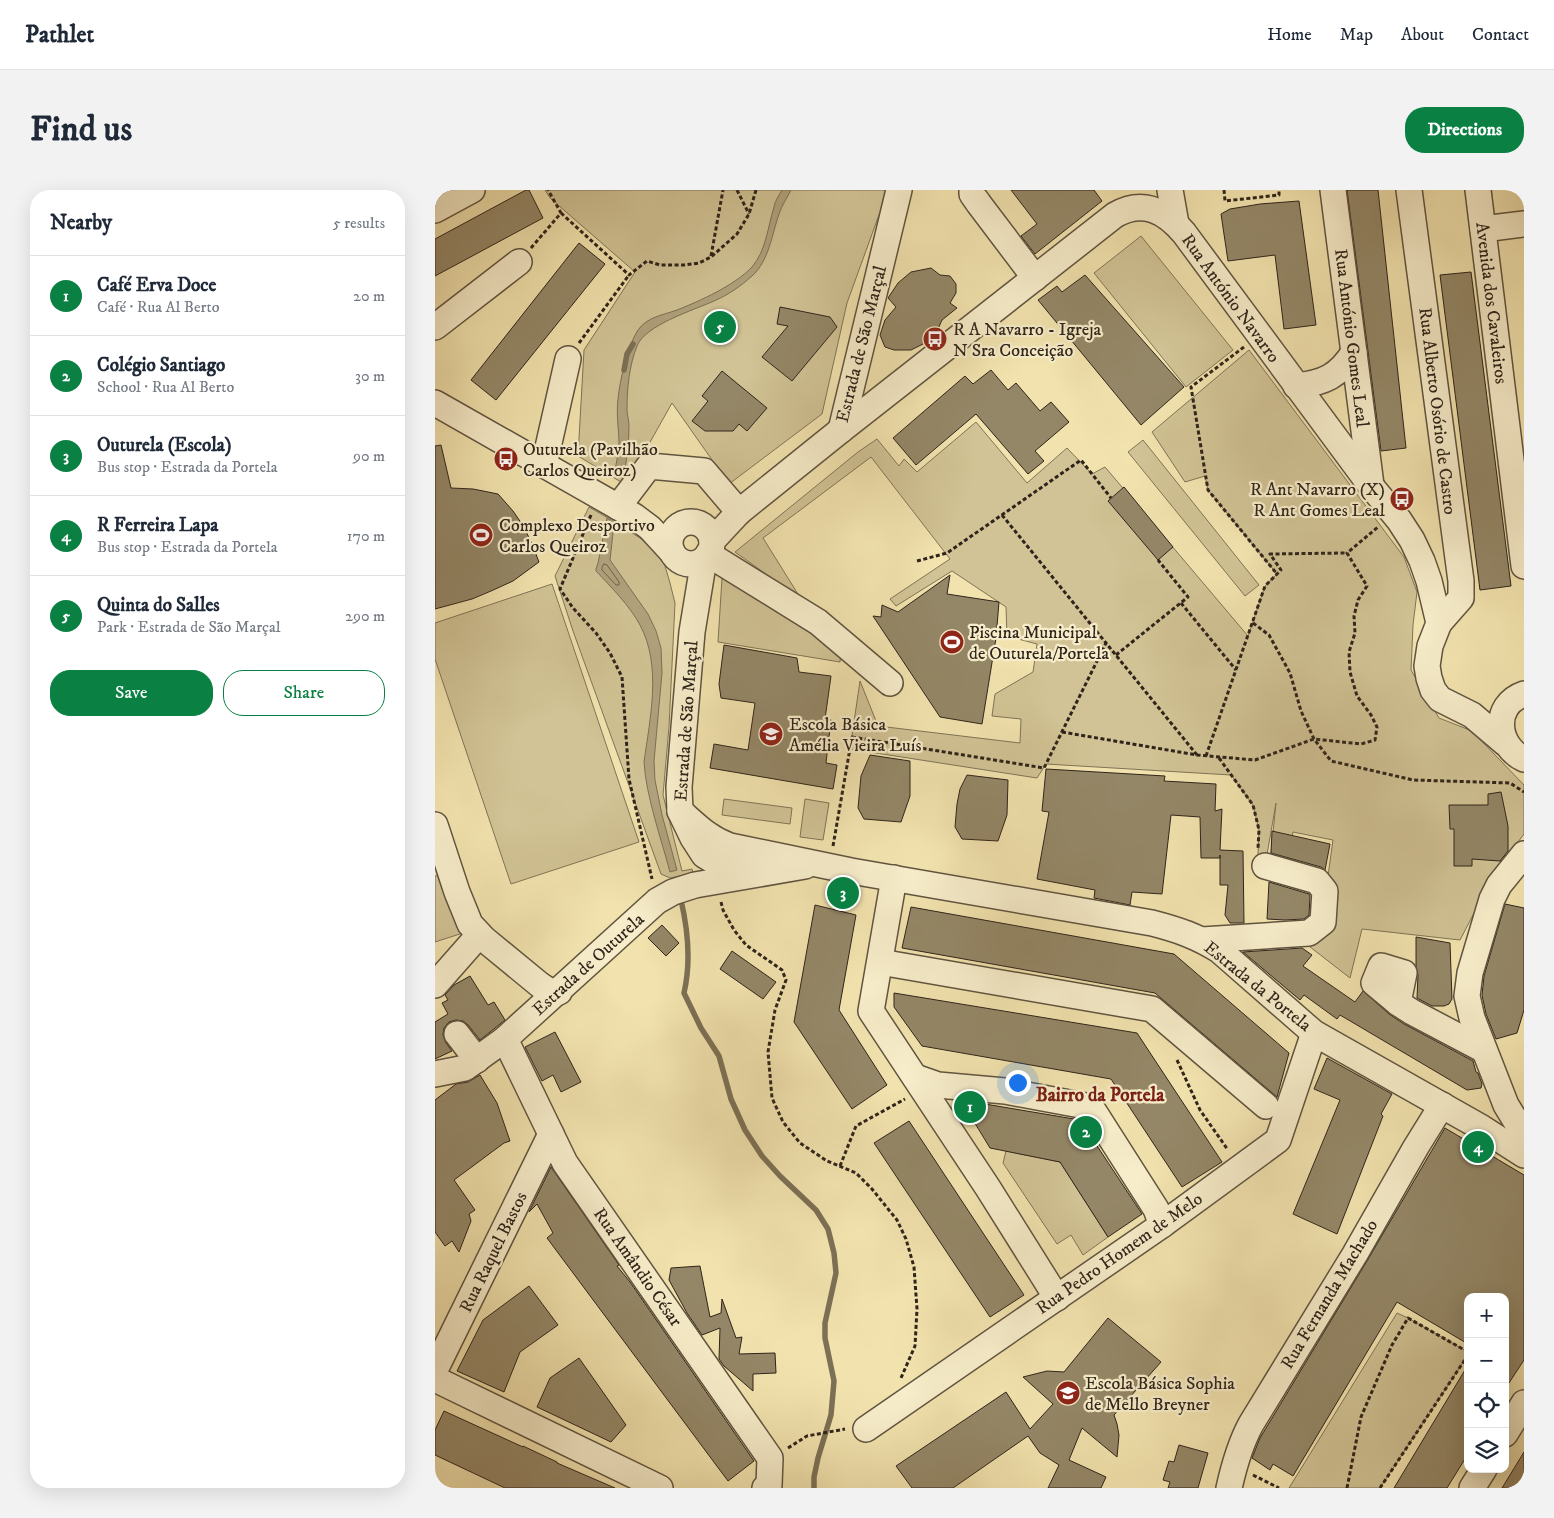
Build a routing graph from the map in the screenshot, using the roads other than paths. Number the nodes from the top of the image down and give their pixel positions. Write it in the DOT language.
graph roads {
  1 [pos="472,190"];
  2 [pos="899,190"];
  3 [pos="972,190"];
  4 [pos="1169,190"];
  5 [pos="1333,190"];
  6 [pos="1409,190"];
  7 [pos="1478,190"];
  8 [pos="1143,199"];
  9 [pos="435,210"];
  10 [pos="1176,224"];
  11 [pos="1524,224"];
  12 [pos="1483,229"];
  13 [pos="519,262"];
  14 [pos="1035,278"];
  15 [pos="435,327"];
  16 [pos="1353,352"];
  17 [pos="568,359"];
  18 [pos="1296,386"];
  19 [pos="435,404"];
  20 [pos="841,430"];
  21 [pos="544,464"];
  22 [pos="1371,486"];
  23 [pos="617,506"];
  24 [pos="739,512"];
  25 [pos="701,541"];
  26 [pos="674,554"];
  27 [pos="1524,566"];
  28 [pos="1439,623"];
  29 [pos="693,632"];
  30 [pos="890,683"];
  31 [pos="1518,695"];
  32 [pos="1472,715"];
  33 [pos="1519,755"];
  34 [pos="435,825"];
  35 [pos="1524,854"];
  36 [pos="708,865"];
  37 [pos="823,865"];
  38 [pos="1265,866"];
  39 [pos="894,878"];
  40 [pos="479,935"];
  41 [pos="1202,940"];
  42 [pos="880,962"];
  43 [pos="435,985"];
  44 [pos="559,992"];
  45 [pos="1398,1003"];
  46 [pos="1314,1033"];
  47 [pos="457,1034"];
  48 [pos="505,1040"];
  49 [pos="1484,1050"];
  50 [pos="471,1064"];
  51 [pos="435,1074"];
  52 [pos="919,1083"];
  53 [pos="435,1086"];
  54 [pos="1442,1105"];
  55 [pos="1506,1105"];
  56 [pos="1266,1106"];
  57 [pos="1482,1128"];
  58 [pos="1524,1131"];
  59 [pos="551,1134"];
  60 [pos="1524,1155"];
  61 [pos="1162,1225"];
  62 [pos="1057,1298"];
  63 [pos="435,1370"];
  64 [pos="435,1379"];
  65 [pos="1524,1403"];
  66 [pos="1509,1428"];
  67 [pos="855,1429"];
  68 [pos="1481,1473"];
  69 [pos="1232,1477"];
  70 [pos="660,1488"];
  71 [pos="765,1488"];
  72 [pos="1472,1488"];
  1 -- 9 [label="street"];
  2 -- 20 [label="street, Estrada de São Marçal"];
  3 -- 14 [label="street"];
  4 -- 10 [label="street"];
  5 -- 16 [label="street, Rua António Gomes Leal"];
  6 -- 28 [label="street, Rua Alberto Osório de Castro"];
  7 -- 12 [label="street, Avenida dos Cavaleiros"];
  8 -- 10 [label="street, Rua António Navarro"];
  8 -- 14 [label="street, Rua António Navarro"];
  10 -- 18 [label="street, Rua António Navarro"];
  11 -- 12 [label="street"];
  12 -- 27 [label="street, Avenida dos Cavaleiros"];
  13 -- 15 [label="street"];
  14 -- 20 [label="street, Rua António Navarro"];
  16 -- 18 [label="street"];
  16 -- 22 [label="street, Rua António Gomes Leal"];
  17 -- 21 [label="street"];
  18 -- 22 [label="street, Rua António Navarro"];
  19 -- 21 [label="street"];
  20 -- 24 [label="street, Estrada de São Marçal"];
  21 -- 23 [label="street"];
  22 -- 28 [label="street, Rua António Navarro"];
  23 -- 24 [label="street"];
  23 -- 25 [label="street"];
  23 -- 26 [label="street"];
  24 -- 25 [label="street, Estrada de São Marçal"];
  25 -- 26 [label="street"];
  25 -- 26 [label="street, Estrada de São Marçal"];
  25 -- 29 [label="street, Estrada de São Marçal"];
  25 -- 30 [label="street"];
  26 -- 29 [label="street, Estrada de São Marçal"];
  28 -- 32 [label="street"];
  29 -- 36 [label="street, Estrada de São Marçal"];
  31 -- 32 [label="street"];
  31 -- 33 [label="street"];
  32 -- 33 [label="street"];
  34 -- 40 [label="street"];
  35 -- 49 [label="street"];
  36 -- 37 [label="street, Estrada de Outurela"];
  36 -- 37 [label="street, Estrada de São Marçal"];
  36 -- 44 [label="street, Estrada de Outurela"];
  37 -- 39 [label="street, Estrada da Portela"];
  38 -- 41 [label="street"];
  39 -- 41 [label="street, Estrada da Portela"];
  39 -- 42 [label="street"];
  40 -- 43 [label="street"];
  40 -- 44 [label="street"];
  41 -- 46 [label="street, Estrada da Portela"];
  42 -- 52 [label="street"];
  42 -- 56 [label="street"];
  44 -- 48 [label="street, Estrada de Outurela"];
  45 -- 49 [label="street"];
  46 -- 54 [label="street, Estrada da Portela"];
  46 -- 61 [label="street, Rua Pedro Homem de Melo"];
  47 -- 50 [label="street"];
  48 -- 50 [label="street, Estrada de Outurela"];
  48 -- 59 [label="street, Rua Amândio César"];
  49 -- 55 [label="street"];
  50 -- 51 [label="street, Estrada de Outurela"];
  50 -- 53 [label="street"];
  52 -- 61 [label="street"];
  52 -- 62 [label="street"];
  54 -- 57 [label="street, Estrada da Portela"];
  54 -- 69 [label="street, Rua Fernanda Machado"];
  55 -- 57 [label="street"];
  55 -- 58 [label="street"];
  57 -- 60 [label="street, Estrada da Portela"];
  59 -- 63 [label="street, Rua Raquel Bastos"];
  59 -- 71 [label="street, Rua Amândio César"];
  61 -- 62 [label="street, Rua Pedro Homem de Melo"];
  62 -- 67 [label="street, Rua Pedro Homem de Melo"];
  64 -- 70 [label="street"];
  65 -- 66 [label="street"];
  68 -- 72 [label="street"];
}
